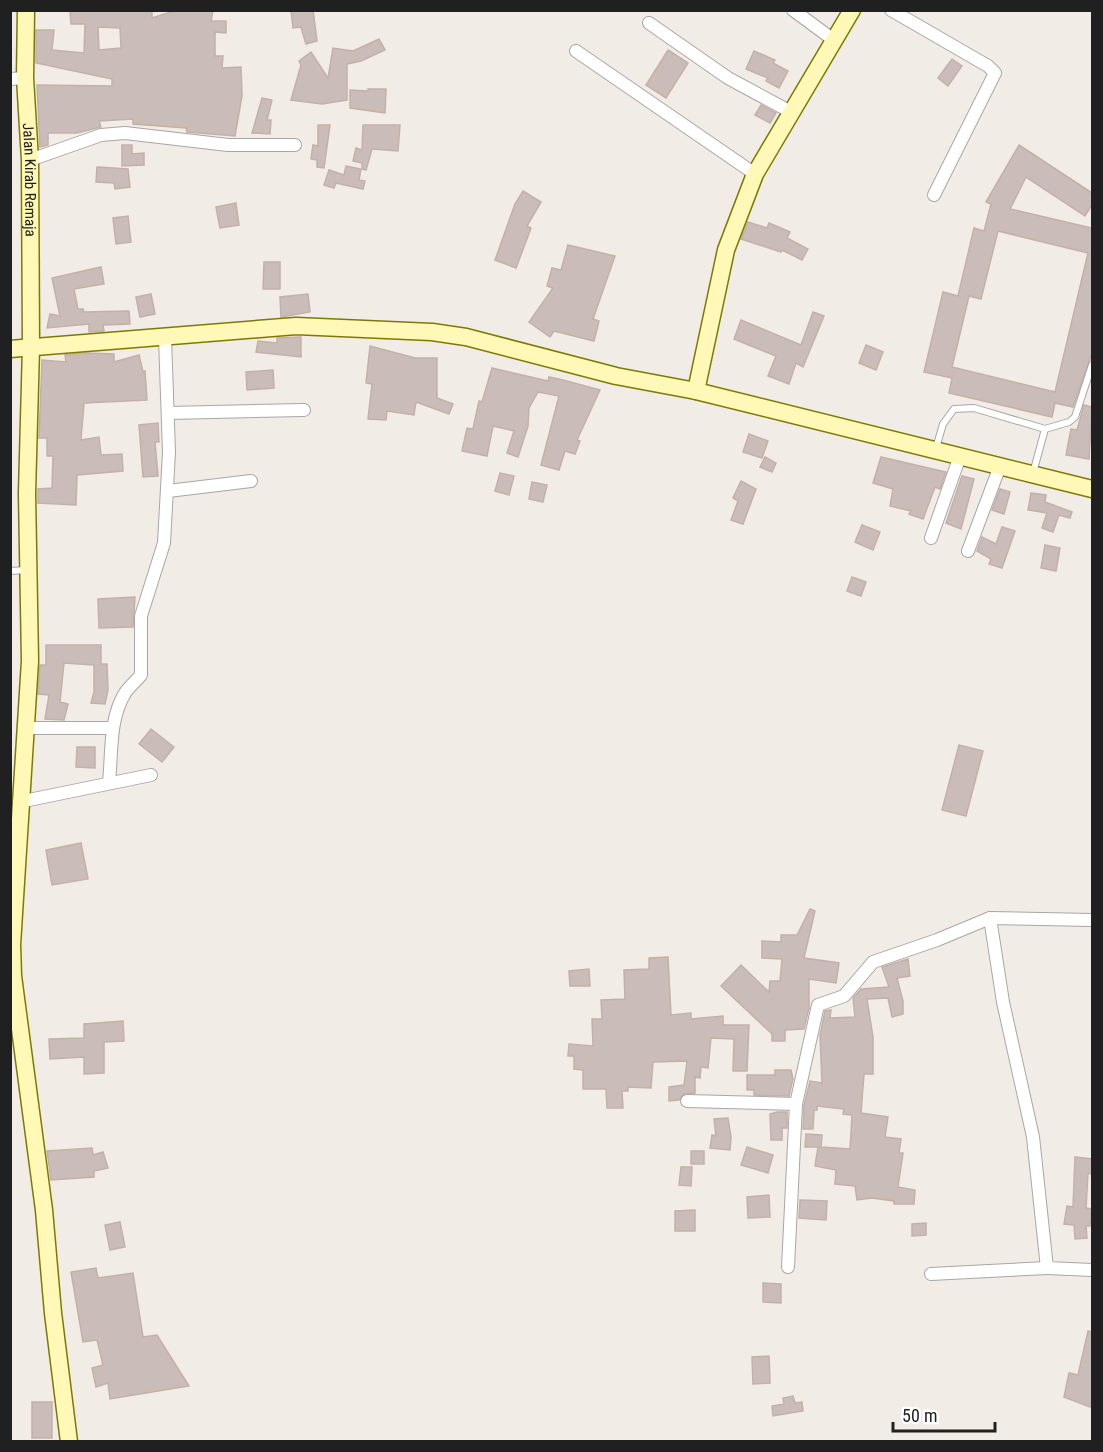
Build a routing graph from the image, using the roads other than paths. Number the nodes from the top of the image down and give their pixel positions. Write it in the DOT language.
graph roads {
  1 [pos="26,10"];
  2 [pos="793,10"];
  3 [pos="852,10"];
  4 [pos="891,10"];
  5 [pos="649,23"];
  6 [pos="835,41"];
  7 [pos="576,51"];
  8 [pos="17,79"];
  9 [pos="791,112"];
  10 [pos="295,145"];
  11 [pos="30,160"];
  12 [pos="755,174"];
  13 [pos="934,195"];
  14 [pos="165,338"];
  15 [pos="21,348"];
  16 [pos="1092,365"];
  17 [pos="696,391"];
  18 [pos="304,410"];
  19 [pos="169,413"];
  20 [pos="1045,429"];
  21 [pos="935,450"];
  22 [pos="960,456"];
  23 [pos="1000,465"];
  24 [pos="1032,474"];
  25 [pos="251,481"];
  26 [pos="1092,489"];
  27 [pos="168,491"];
  28 [pos="931,538"];
  29 [pos="968,550"];
  30 [pos="25,570"];
  31 [pos="11,571"];
  32 [pos="27,728"];
  33 [pos="112,728"];
  34 [pos="15,766"];
  35 [pos="150,775"];
  36 [pos="109,782"];
  37 [pos="19,802"];
  38 [pos="990,918"];
  39 [pos="1092,920"];
  40 [pos="687,1101"];
  41 [pos="796,1104"];
  42 [pos="788,1267"];
  43 [pos="1047,1269"];
  44 [pos="1092,1270"];
  45 [pos="931,1274"];
  46 [pos="69,1442"];
  1 -- 8 [label="street, Jalan Kirab Remaja"];
  2 -- 6 [label="street"];
  3 -- 6 [label="street"];
  4 -- 13 [label="street"];
  5 -- 9 [label="street"];
  6 -- 9 [label="street"];
  7 -- 12 [label="street"];
  8 -- 11 [label="street, Jalan Kirab Remaja"];
  9 -- 12 [label="street"];
  10 -- 11 [label="street"];
  11 -- 15 [label="street, Jalan Kirab Remaja"];
  12 -- 17 [label="street"];
  14 -- 15 [label="street"];
  14 -- 17 [label="street"];
  14 -- 19 [label="street"];
  15 -- 30 [label="street, Jalan Kirab Remaja"];
  16 -- 20 [label="lane"];
  17 -- 21 [label="street"];
  18 -- 19 [label="street"];
  19 -- 27 [label="street"];
  20 -- 21 [label="lane"];
  20 -- 24 [label="lane"];
  21 -- 22 [label="street"];
  22 -- 23 [label="street"];
  22 -- 28 [label="street"];
  23 -- 24 [label="street"];
  23 -- 29 [label="street"];
  24 -- 26 [label="street"];
  25 -- 27 [label="street"];
  27 -- 33 [label="street"];
  30 -- 31 [label="lane"];
  30 -- 32 [label="street, Jalan Kirab Remaja"];
  32 -- 33 [label="street"];
  32 -- 34 [label="street, Jalan Kirab Remaja"];
  33 -- 36 [label="street"];
  34 -- 37 [label="street, Jalan Kirab Remaja"];
  35 -- 36 [label="street"];
  36 -- 37 [label="street"];
  37 -- 46 [label="street, Jalan Kirab Remaja"];
  38 -- 39 [label="street"];
  38 -- 41 [label="street"];
  38 -- 43 [label="street"];
  40 -- 41 [label="street"];
  41 -- 42 [label="street"];
  43 -- 44 [label="street"];
  43 -- 45 [label="street"];
}
